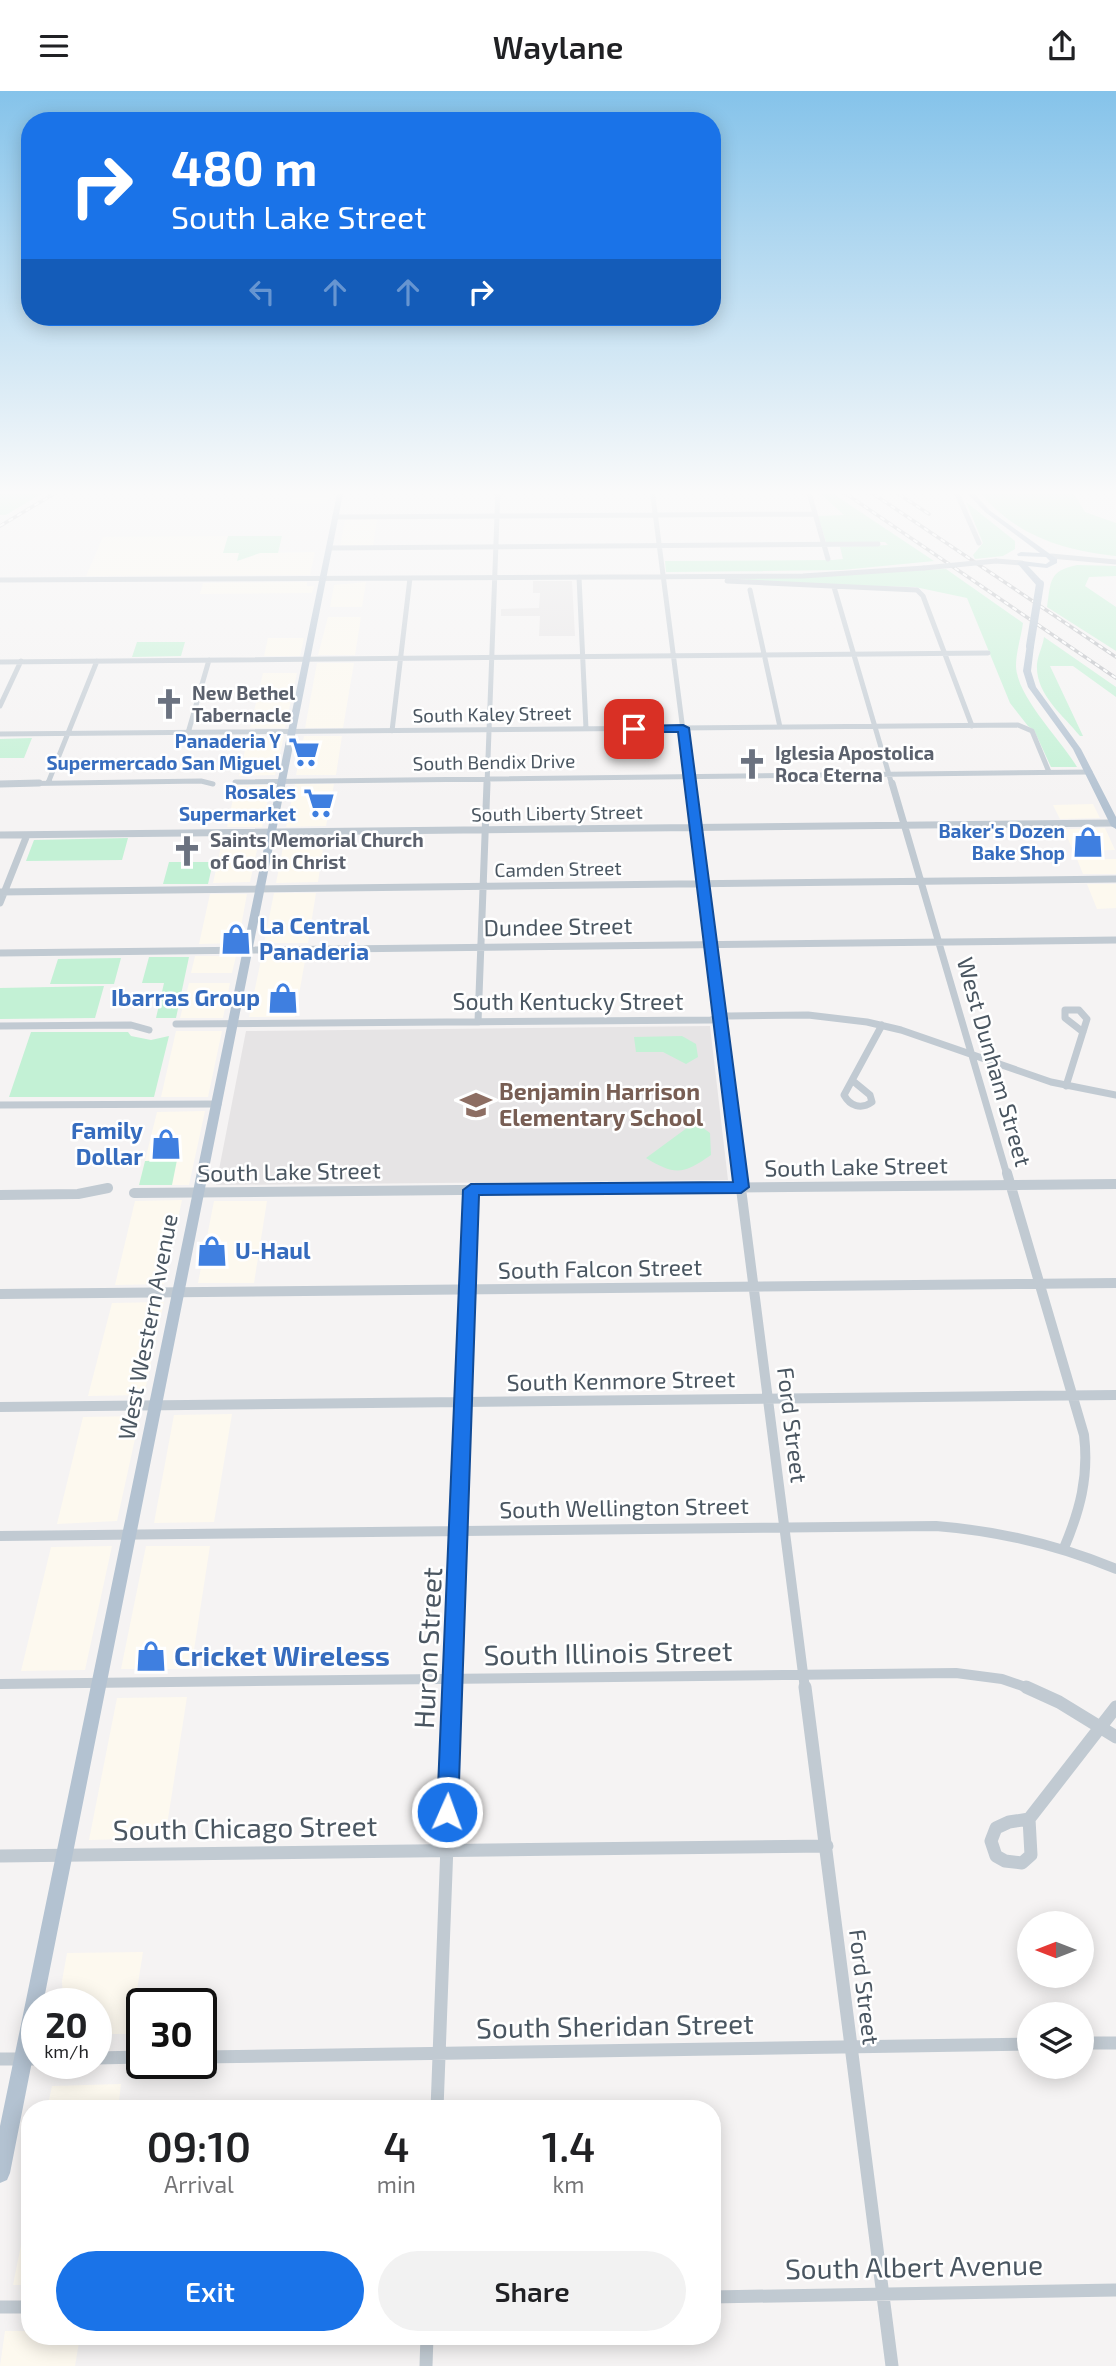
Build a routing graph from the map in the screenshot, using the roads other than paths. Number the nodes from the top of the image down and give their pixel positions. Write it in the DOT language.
graph roads {
  1 [pos="321,595"];
  2 [pos="408,595"];
  3 [pos="494,595"];
  4 [pos="580,595"];
  5 [pos="666,595"];
  6 [pos="751,595"];
  7 [pos="837,595"];
  8 [pos="922,595"];
  9 [pos="1038,595"];
  10 [pos="988,653"];
  11 [pos="855,654"];
  12 [pos="945,654"];
  13 [pos="764,655"];
  14 [pos="674,656"];
  15 [pos="492,657"];
  16 [pos="583,657"];
  17 [pos="401,658"];
  18 [pos="308,659"];
  19 [pos="209,660"];
  20 [pos="0,661"];
  21 [pos="21,661"];
  22 [pos="97,661"];
  23 [pos="0,706"];
  24 [pos="972,726"];
  25 [pos="780,727"];
  26 [pos="876,727"];
  27 [pos="683,728"];
  28 [pos="586,729"];
  29 [pos="489,730"];
  30 [pos="392,731"];
  31 [pos="293,732"];
  32 [pos="188,733"];
  33 [pos="0,734"];
  34 [pos="68,734"];
  35 [pos="1049,772"];
  36 [pos="1090,772"];
  37 [pos="890,774"];
  38 [pos="689,776"];
  39 [pos="487,778"];
  40 [pos="284,781"];
  41 [pos="235,782"];
  42 [pos="48,783"];
  43 [pos="0,784"];
  44 [pos="213,784"];
  45 [pos="905,825"];
  46 [pos="1115,825"];
  47 [pos="695,827"];
  48 [pos="485,830"];
  49 [pos="273,832"];
  50 [pos="0,835"];
  51 [pos="27,835"];
  52 [pos="1116,879"];
  53 [pos="921,881"];
  54 [pos="703,883"];
  55 [pos="484,885"];
  56 [pos="262,888"];
  57 [pos="2,892"];
  58 [pos="0,903"];
  59 [pos="1116,940"];
  60 [pos="939,942"];
  61 [pos="711,944"];
  62 [pos="481,947"];
  63 [pos="249,949"];
  64 [pos="0,953"];
  65 [pos="720,1018"];
  66 [pos="478,1022"];
  67 [pos="176,1024"];
  68 [pos="234,1024"];
  69 [pos="882,1025"];
  70 [pos="0,1026"];
  71 [pos="149,1030"];
  72 [pos="1083,1032"];
  73 [pos="973,1055"];
  74 [pos="853,1081"];
  75 [pos="1066,1086"];
  76 [pos="1116,1095"];
  77 [pos="218,1104"];
  78 [pos="0,1105"];
  79 [pos="1116,1184"];
  80 [pos="1010,1185"];
  81 [pos="741,1187"];
  82 [pos="108,1188"];
  83 [pos="471,1190"];
  84 [pos="200,1192"];
  85 [pos="135,1193"];
  86 [pos="0,1195"];
  87 [pos="1040,1283"];
  88 [pos="1116,1283"];
  89 [pos="754,1287"];
  90 [pos="468,1289"];
  91 [pos="180,1293"];
  92 [pos="0,1294"];
  93 [pos="1073,1395"];
  94 [pos="1116,1395"];
  95 [pos="770,1398"];
  96 [pos="464,1402"];
  97 [pos="157,1405"];
  98 [pos="0,1407"];
  99 [pos="786,1528"];
  100 [pos="460,1531"];
  101 [pos="131,1534"];
  102 [pos="0,1536"];
  103 [pos="1064,1548"];
  104 [pos="1116,1569"];
  105 [pos="803,1675"];
  106 [pos="454,1679"];
  107 [pos="101,1683"];
  108 [pos="0,1684"];
  109 [pos="1116,1707"];
  110 [pos="1101,1727"];
  111 [pos="1116,1737"];
  112 [pos="1030,1818"];
  113 [pos="827,1846"];
  114 [pos="446,1850"];
  115 [pos="66,1855"];
  116 [pos="0,1856"];
  117 [pos="43,1988"];
  118 [pos="1094,2043"];
  119 [pos="1116,2043"];
  120 [pos="1017,2044"];
  121 [pos="852,2047"];
  122 [pos="440,2052"];
  123 [pos="217,2057"];
  124 [pos="0,2059"];
  125 [pos="21,2059"];
  126 [pos="25,2079"];
  127 [pos="437,2100"];
  128 [pos="0,2173"];
  129 [pos="1116,2290"];
  130 [pos="883,2294"];
  131 [pos="721,2297"];
  132 [pos="0,2307"];
  133 [pos="21,2307"];
  134 [pos="427,2345"];
  135 [pos="426,2366"];
  136 [pos="892,2366"];
  1 -- 18 [label="main road, West Western Avenue"];
  2 -- 17 [label="street"];
  3 -- 15 [label="street"];
  4 -- 16 [label="street"];
  5 -- 14 [label="street, Ford Street"];
  6 -- 13 [label="street"];
  7 -- 11 [label="street, West Dunham Street"];
  8 -- 12 [label="street"];
  9 -- 36 [label="main road, bridge"];
  10 -- 12 [label="street"];
  11 -- 12 [label="street"];
  11 -- 13 [label="street"];
  11 -- 26 [label="street, West Dunham Street"];
  12 -- 24 [label="street"];
  13 -- 14 [label="street"];
  13 -- 25 [label="street"];
  14 -- 16 [label="street"];
  14 -- 27 [label="street, Ford Street"];
  15 -- 16 [label="street"];
  15 -- 17 [label="street"];
  15 -- 29 [label="street"];
  16 -- 28 [label="street"];
  17 -- 18 [label="street"];
  17 -- 30 [label="street"];
  18 -- 19 [label="street"];
  18 -- 31 [label="main road, West Western Avenue"];
  19 -- 22 [label="street"];
  19 -- 32 [label="street"];
  20 -- 21 [label="street"];
  21 -- 22 [label="street"];
  21 -- 23 [label="street"];
  22 -- 34 [label="street"];
  24 -- 26 [label="street, South Kaley Street"];
  24 -- 35 [label="street, South Kaley Street"];
  25 -- 26 [label="street, South Kaley Street"];
  25 -- 27 [label="street, South Kaley Street"];
  26 -- 37 [label="street, West Dunham Street"];
  27 -- 28 [label="street, South Kaley Street"];
  27 -- 38 [label="street, Ford Street"];
  28 -- 29 [label="street, South Kaley Street"];
  29 -- 30 [label="street, South Kaley Street"];
  29 -- 39 [label="street"];
  30 -- 31 [label="street, South Kaley Street"];
  31 -- 32 [label="street, South Kaley Street"];
  31 -- 40 [label="main road, West Western Avenue"];
  32 -- 34 [label="street, South Kaley Street"];
  33 -- 34 [label="street, South Kaley Street"];
  34 -- 42 [label="street"];
  35 -- 36 [label="street, South Bendix Drive"];
  35 -- 37 [label="street, South Bendix Drive"];
  36 -- 46 [label="main road"];
  37 -- 38 [label="street, South Bendix Drive"];
  37 -- 45 [label="street, West Dunham Street"];
  38 -- 39 [label="street, South Bendix Drive"];
  38 -- 47 [label="street, Ford Street"];
  39 -- 40 [label="street, South Bendix Drive"];
  39 -- 48 [label="street"];
  40 -- 41 [label="street, South Bendix Drive"];
  40 -- 49 [label="main road, West Western Avenue"];
  42 -- 43 [label="street"];
  42 -- 44 [label="street"];
  45 -- 46 [label="street, South Liberty Street"];
  45 -- 47 [label="street, South Liberty Street"];
  45 -- 53 [label="street, West Dunham Street"];
  47 -- 48 [label="street, South Liberty Street"];
  47 -- 54 [label="street, Ford Street"];
  48 -- 49 [label="street, South Liberty Street"];
  48 -- 55 [label="street"];
  49 -- 51 [label="street, South Liberty Street"];
  49 -- 56 [label="main road, West Western Avenue"];
  50 -- 51 [label="street, South Liberty Street"];
  51 -- 57 [label="street"];
  52 -- 53 [label="street, Camden Street"];
  53 -- 54 [label="street, Camden Street"];
  53 -- 60 [label="street, West Dunham Street"];
  54 -- 55 [label="street, Camden Street"];
  54 -- 61 [label="street, Ford Street"];
  55 -- 56 [label="street, Camden Street"];
  55 -- 62 [label="street"];
  56 -- 57 [label="street, Camden Street"];
  56 -- 63 [label="main road, West Western Avenue"];
  57 -- 58 [label="street"];
  59 -- 60 [label="street, Dundee Street"];
  60 -- 61 [label="street, Dundee Street"];
  60 -- 73 [label="street, West Dunham Street"];
  61 -- 62 [label="street, Dundee Street"];
  61 -- 65 [label="street, Ford Street"];
  62 -- 63 [label="street, Dundee Street"];
  62 -- 66 [label="street"];
  63 -- 64 [label="street, Dundee Street"];
  63 -- 68 [label="main road, West Western Avenue"];
  65 -- 66 [label="street, South Kentucky Street"];
  65 -- 69 [label="street, South Kentucky Street"];
  65 -- 81 [label="street, Ford Street"];
  66 -- 68 [label="street, South Kentucky Street"];
  67 -- 68 [label="street, South Kentucky Street"];
  68 -- 77 [label="main road, West Western Avenue"];
  69 -- 73 [label="street, South Kentucky Street"];
  69 -- 74 [label="street"];
  70 -- 71 [label="street"];
  72 -- 75 [label="street"];
  73 -- 75 [label="street, South Kentucky Street"];
  73 -- 80 [label="street, West Dunham Street"];
  75 -- 76 [label="street, South Kentucky Street"];
  77 -- 78 [label="street"];
  77 -- 84 [label="main road, West Western Avenue"];
  79 -- 80 [label="street, South Lake Street"];
  80 -- 81 [label="street, South Lake Street"];
  80 -- 87 [label="street, West Dunham Street"];
  81 -- 83 [label="street, South Lake Street"];
  81 -- 89 [label="street, Ford Street"];
  82 -- 86 [label="street"];
  83 -- 84 [label="street, South Lake Street"];
  83 -- 90 [label="street, Huron Street"];
  84 -- 85 [label="street, South Lake Street"];
  84 -- 91 [label="main road, West Western Avenue"];
  87 -- 88 [label="street, South Falcon Street"];
  87 -- 89 [label="street, South Falcon Street"];
  87 -- 93 [label="street, West Dunham Street"];
  89 -- 90 [label="street, South Falcon Street"];
  89 -- 95 [label="street, Ford Street"];
  90 -- 91 [label="street, South Falcon Street"];
  90 -- 96 [label="street, Huron Street"];
  91 -- 92 [label="street, South Falcon Street"];
  91 -- 97 [label="main road, West Western Avenue"];
  93 -- 94 [label="street, South Kenmore Street"];
  93 -- 95 [label="street, South Kenmore Street"];
  93 -- 103 [label="street, West Dunham Street"];
  95 -- 96 [label="street, South Kenmore Street"];
  95 -- 99 [label="street, Ford Street"];
  96 -- 97 [label="street, South Kenmore Street"];
  96 -- 100 [label="street, Huron Street"];
  97 -- 98 [label="street, South Kenmore Street"];
  97 -- 101 [label="main road, West Western Avenue"];
  99 -- 100 [label="street, South Wellington Street"];
  99 -- 103 [label="street, South Wellington Street"];
  99 -- 105 [label="street, Ford Street"];
  100 -- 101 [label="street, South Wellington Street"];
  100 -- 106 [label="street, Huron Street"];
  101 -- 102 [label="street, South Wellington Street"];
  101 -- 107 [label="main road, West Western Avenue"];
  103 -- 104 [label="street, South Wellington Street"];
  105 -- 106 [label="street, South Illinois Street"];
  105 -- 110 [label="street, South Illinois Street"];
  105 -- 113 [label="street, Ford Street"];
  106 -- 107 [label="street, South Illinois Street"];
  106 -- 114 [label="street, Huron Street"];
  107 -- 108 [label="street, South Illinois Street"];
  107 -- 115 [label="main road, West Western Avenue"];
  109 -- 110 [label="street"];
  110 -- 111 [label="street, South Illinois Street"];
  110 -- 112 [label="street"];
  113 -- 114 [label="street, South Chicago Street"];
  113 -- 121 [label="street, Ford Street"];
  114 -- 115 [label="street, South Chicago Street"];
  114 -- 122 [label="street, Huron Street"];
  115 -- 116 [label="street, South Chicago Street"];
  115 -- 117 [label="main road, West Western Avenue"];
  118 -- 119 [label="street"];
  120 -- 121 [label="street, South Sheridan Street"];
  121 -- 122 [label="street, South Sheridan Street"];
  121 -- 130 [label="street, Ford Street"];
  122 -- 123 [label="street, South Sheridan Street"];
  122 -- 127 [label="street, Huron Street"];
  124 -- 125 [label="street"];
  126 -- 128 [label="main road, West Western Avenue"];
  129 -- 130 [label="street, South Albert Avenue"];
  130 -- 131 [label="street, South Albert Avenue"];
  130 -- 136 [label="street, Ford Street"];
  132 -- 133 [label="street"];
  134 -- 135 [label="street"];
}
